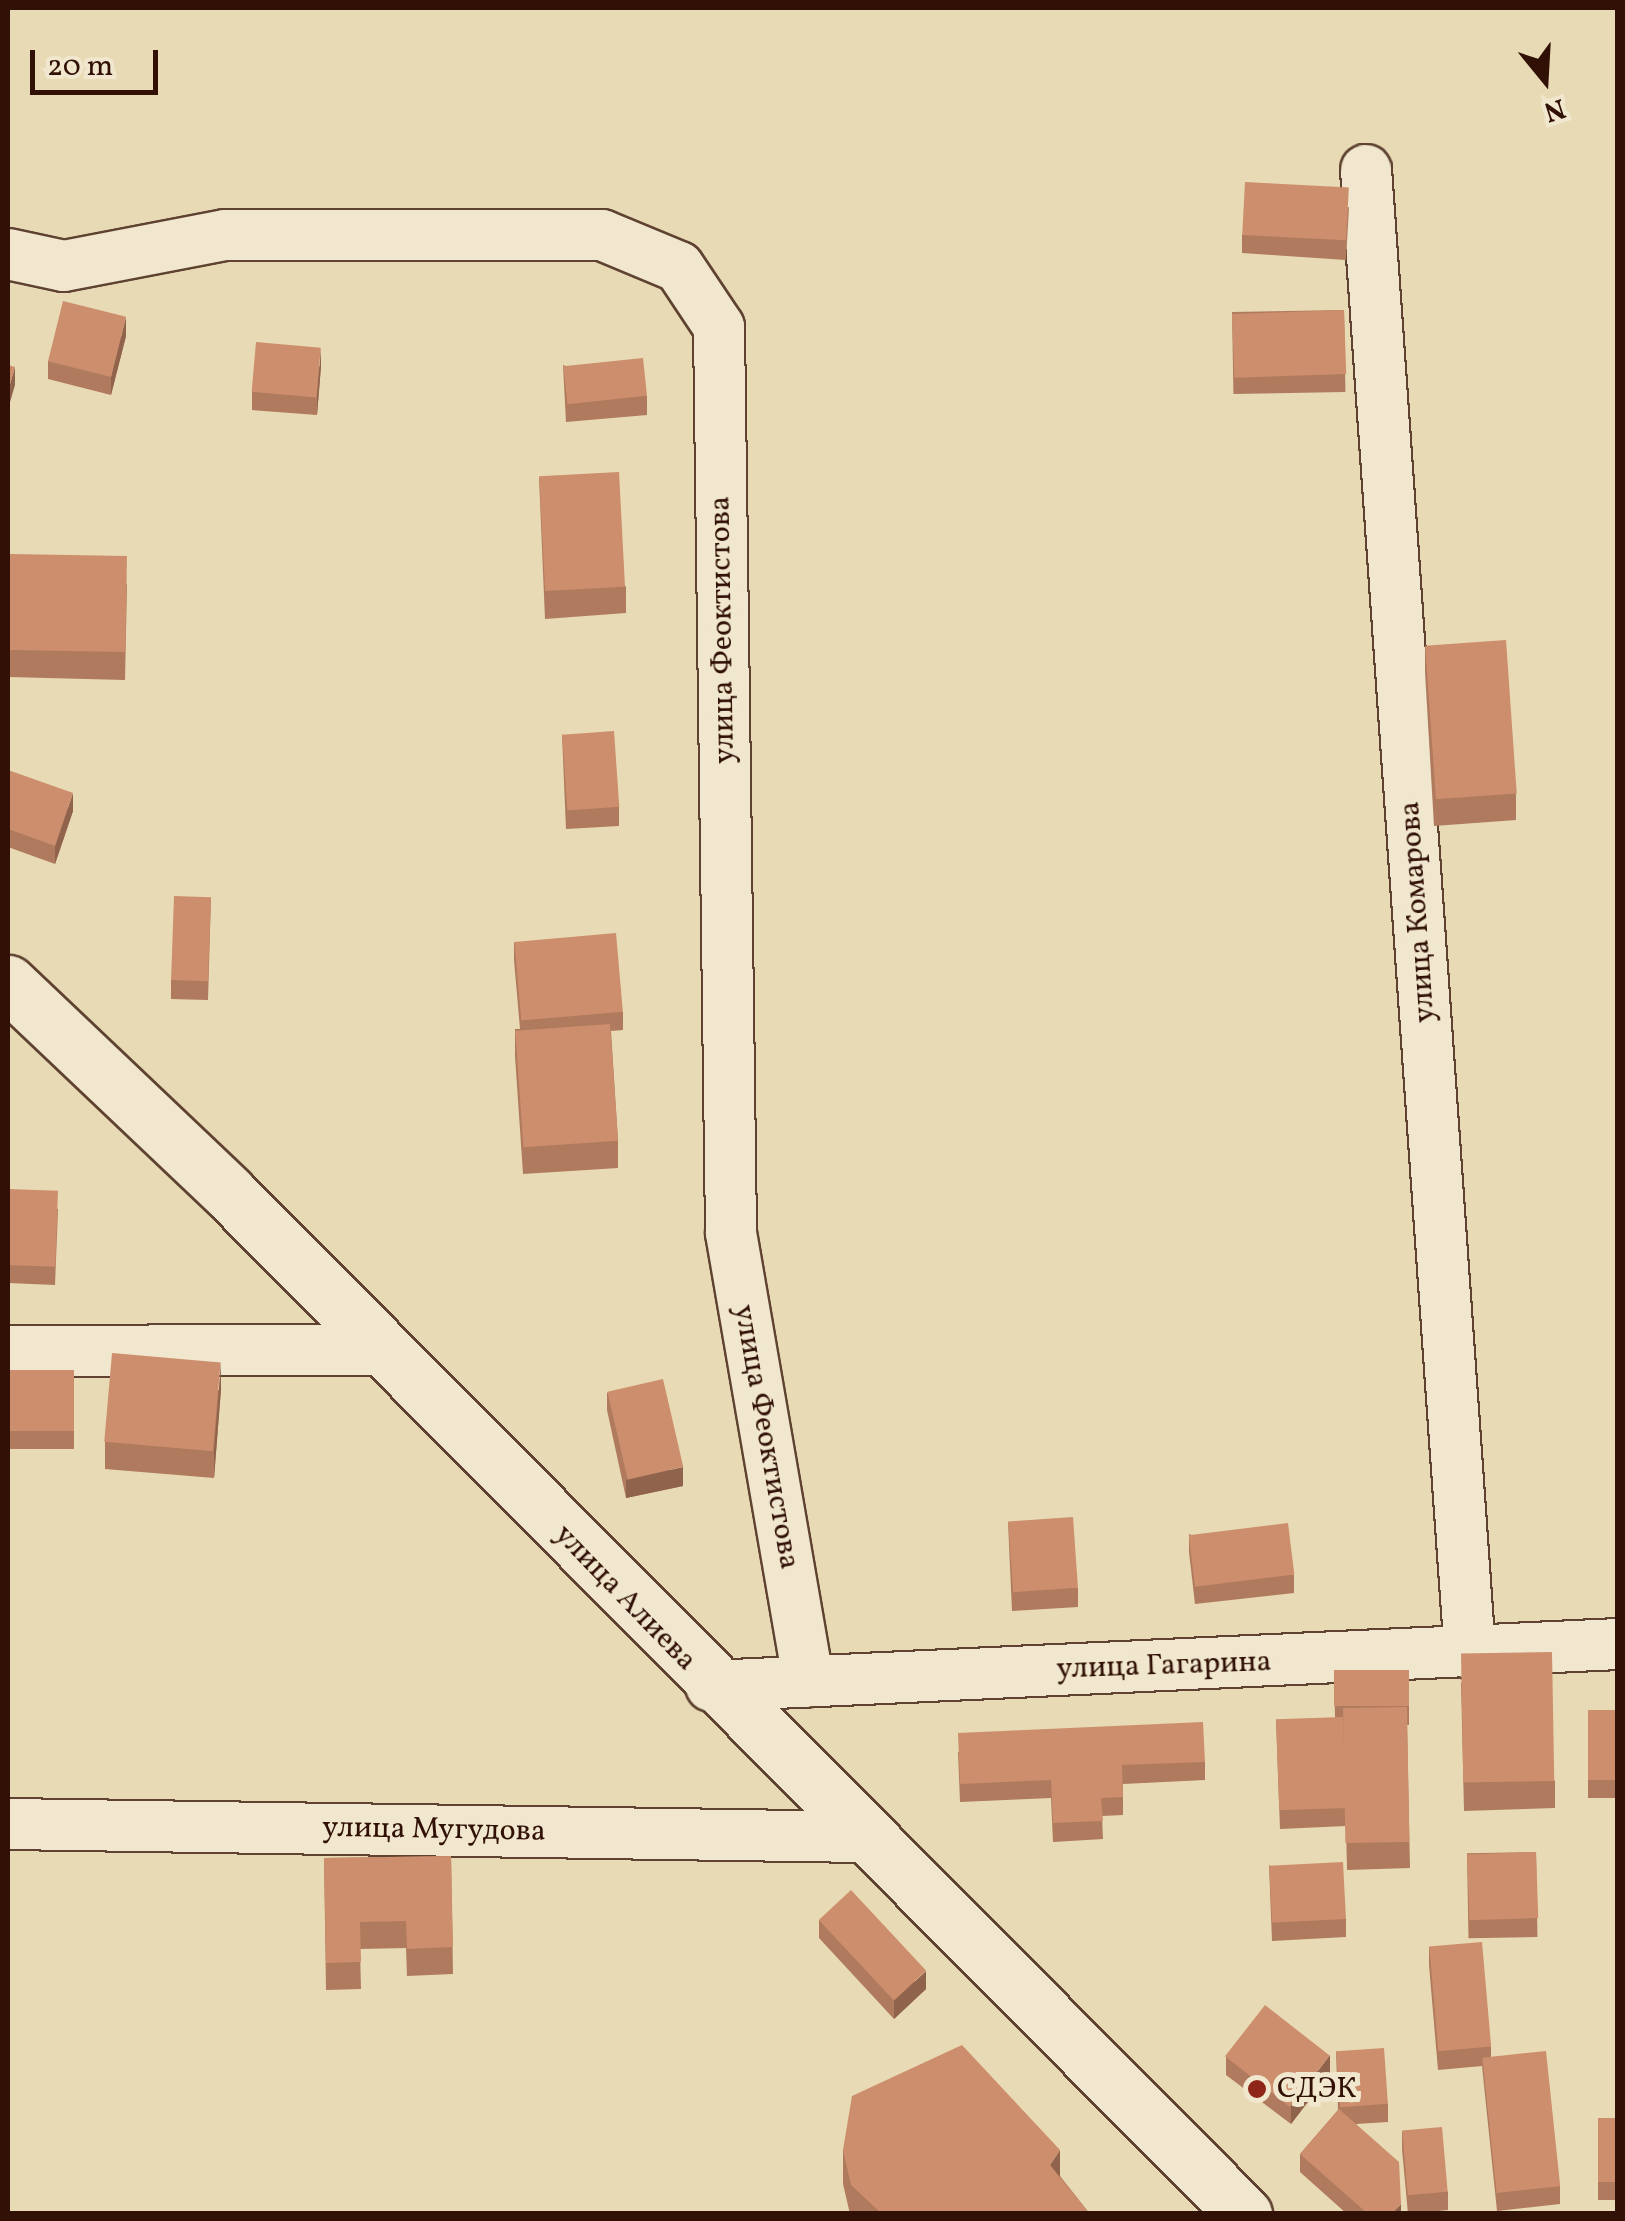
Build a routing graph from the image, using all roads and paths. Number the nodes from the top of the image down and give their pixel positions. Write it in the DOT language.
graph roads {
  1 [pos="1366,170"];
  2 [pos="8,254"];
  3 [pos="8,983"];
  4 [pos="386,1350"];
  5 [pos="8,1351"];
  6 [pos="1618,1644"];
  7 [pos="1470,1652"];
  8 [pos="808,1681"];
  9 [pos="710,1686"];
  10 [pos="8,1824"];
  11 [pos="861,1837"];
  12 [pos="1244,2214"];
  1 -- 7 [label="street, улица Комарова"];
  2 -- 8 [label="street, улица Феоктистова"];
  3 -- 4 [label="street, улица Алиева"];
  4 -- 5 [label="street"];
  4 -- 9 [label="street, улица Алиева"];
  6 -- 7 [label="street, улица Гагарина"];
  7 -- 8 [label="street, улица Гагарина"];
  8 -- 9 [label="street, улица Гагарина"];
  9 -- 11 [label="street, улица Алиева"];
  10 -- 11 [label="street, улица Мугудова"];
  11 -- 12 [label="street, улица Алиева"];
}
